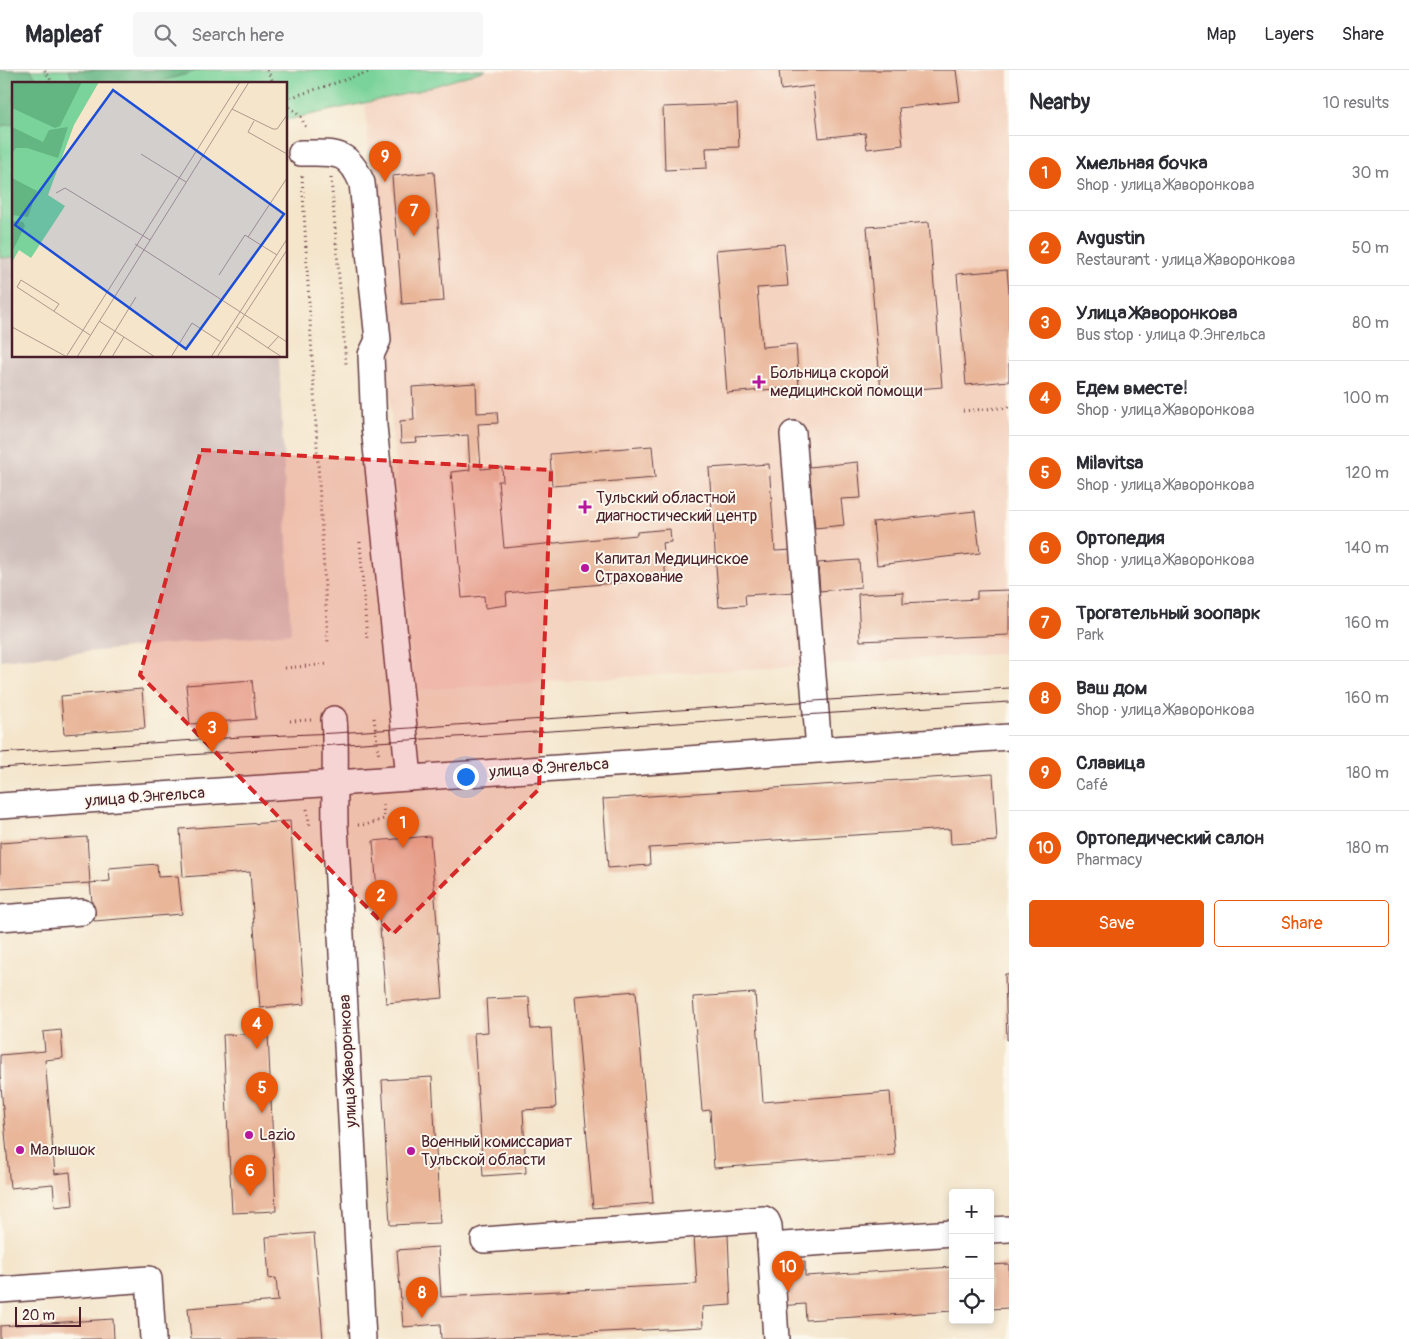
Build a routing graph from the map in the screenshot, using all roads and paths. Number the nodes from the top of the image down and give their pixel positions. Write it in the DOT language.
graph roads {
  1 [pos="45,70"];
  2 [pos="267,70"];
  3 [pos="374,70"];
  4 [pos="52,82"];
  5 [pos="273,82"];
  6 [pos="288,98"];
  7 [pos="288,105"];
  8 [pos="309,153"];
  9 [pos="1009,407"];
  10 [pos="963,411"];
  11 [pos="793,434"];
  12 [pos="366,627"];
  13 [pos="368,640"];
  14 [pos="328,644"];
  15 [pos="329,664"];
  16 [pos="285,668"];
  17 [pos="334,719"];
  18 [pos="290,721"];
  19 [pos="302,721"];
  20 [pos="1009,737"];
  21 [pos="819,749"];
  22 [pos="408,778"];
  23 [pos="333,784"];
  24 [pos="0,806"];
  25 [pos="82,912"];
  26 [pos="0,918"];
  27 [pos="1009,1229"];
  28 [pos="994,1230"];
  29 [pos="949,1233"];
  30 [pos="484,1240"];
  31 [pos="770,1246"];
  32 [pos="0,1290"];
  33 [pos="153,1339"];
  34 [pos="363,1339"];
  35 [pos="776,1339"];
  1 -- 4 [label="path"];
  2 -- 5 [label="path"];
  3 -- 6 [label="path"];
  7 -- 8 [label="path"];
  8 -- 14 [label="path"];
  8 -- 22 [label="street"];
  9 -- 10 [label="path"];
  11 -- 21 [label="street"];
  12 -- 13 [label="path"];
  15 -- 16 [label="path"];
  17 -- 23 [label="street, улица Жаворонкова"];
  18 -- 19 [label="path"];
  20 -- 21 [label="street, улица Ф.Энгельса"];
  21 -- 22 [label="street, улица Ф.Энгельса"];
  22 -- 23 [label="street, улица Ф.Энгельса"];
  23 -- 24 [label="street, улица Ф.Энгельса"];
  23 -- 34 [label="street, улица Жаворонкова"];
  25 -- 26 [label="street"];
  27 -- 28 [label="street"];
  29 -- 31 [label="street"];
  30 -- 31 [label="street"];
  31 -- 35 [label="street"];
  32 -- 33 [label="street"];
}
